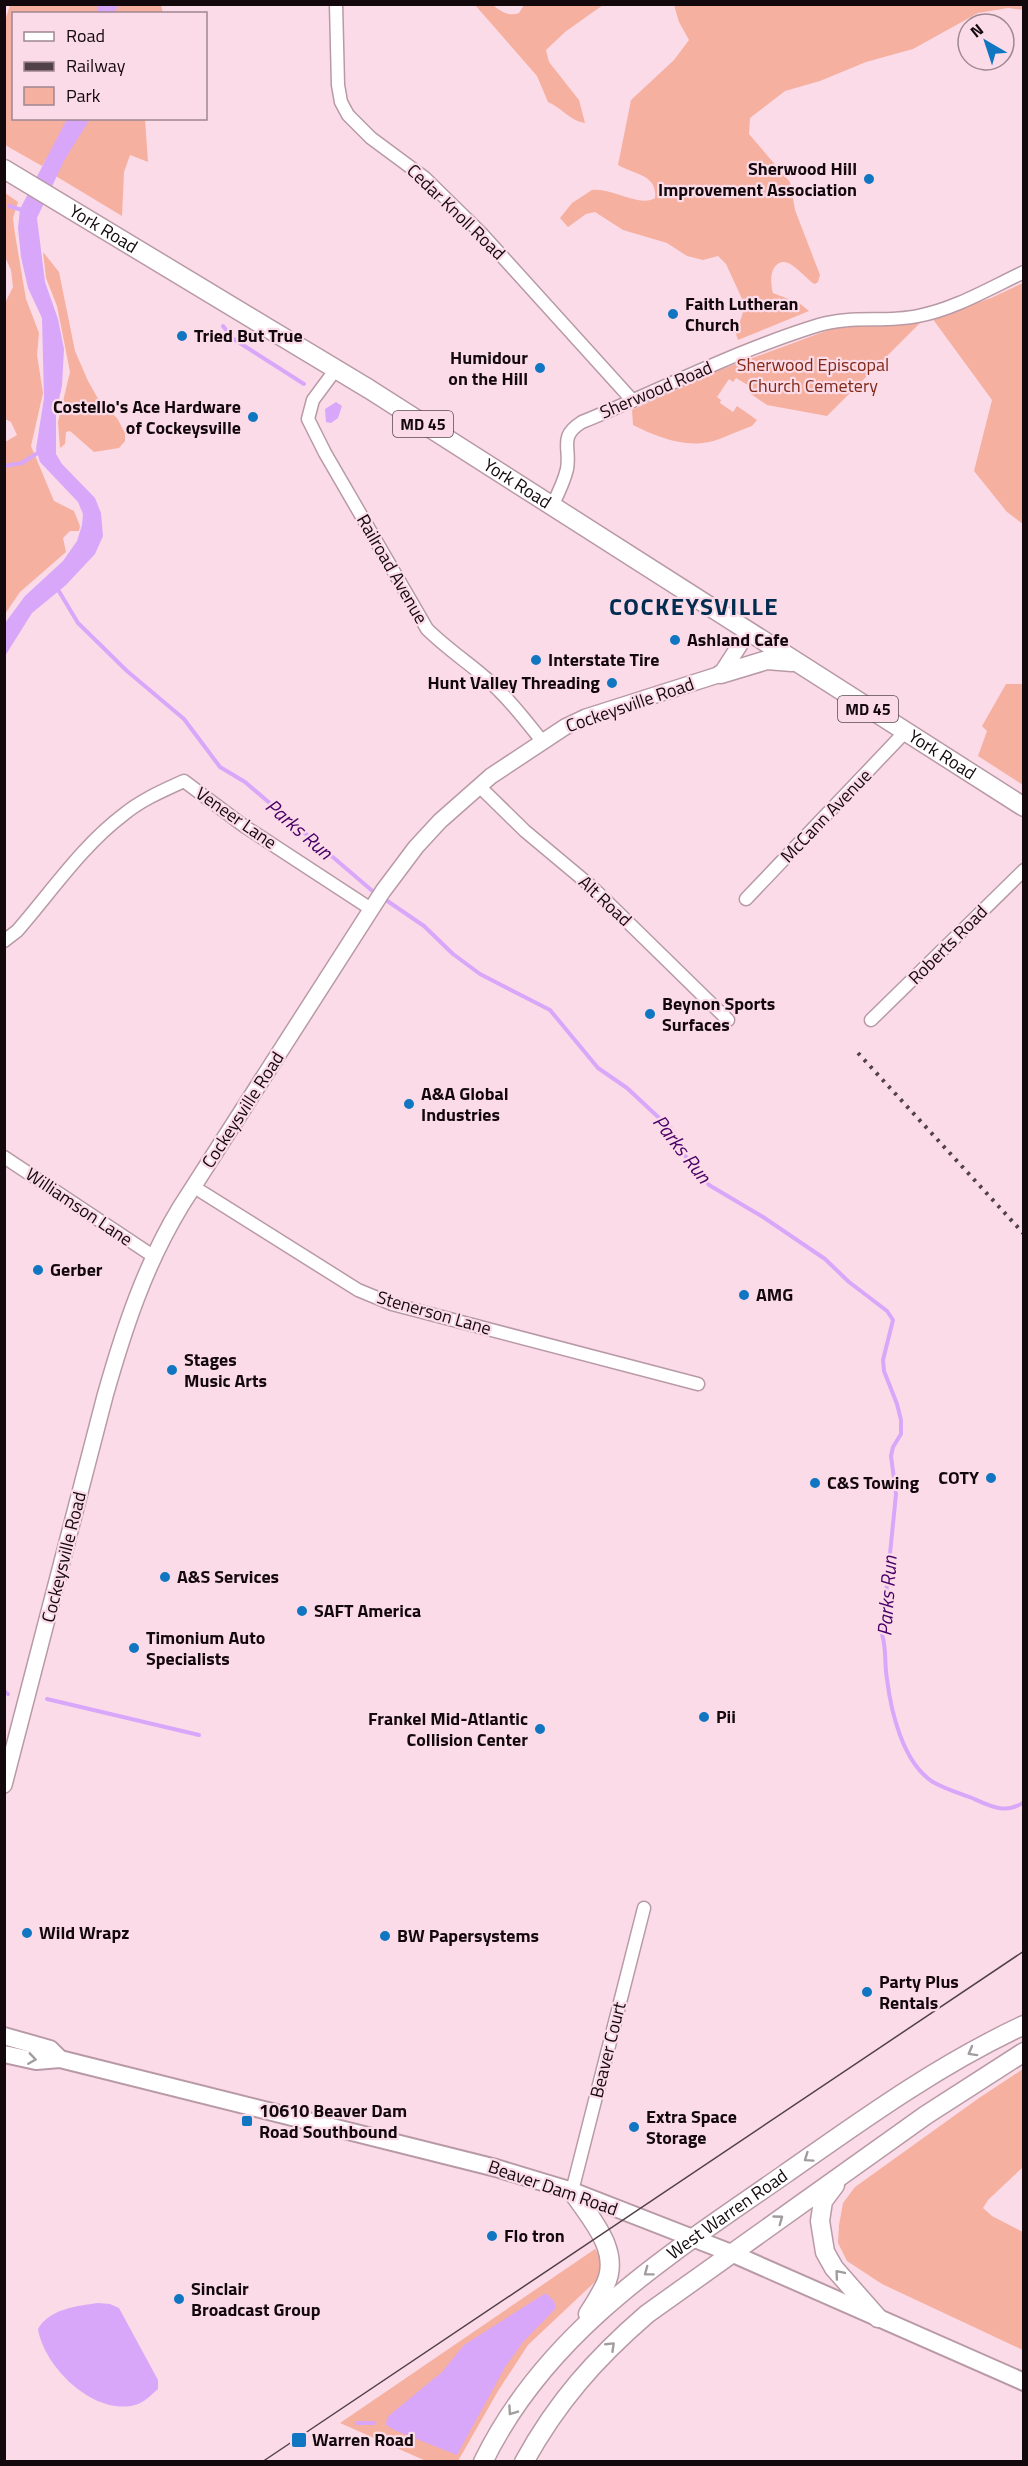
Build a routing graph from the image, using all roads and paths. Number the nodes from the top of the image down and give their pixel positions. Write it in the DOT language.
graph roads {
  1 [pos="336,4"];
  2 [pos="4,169"];
  3 [pos="1023,272"];
  4 [pos="336,369"];
  5 [pos="633,401"];
  6 [pos="552,506"];
  7 [pos="748,632"];
  8 [pos="795,662"];
  9 [pos="721,674"];
  10 [pos="905,732"];
  11 [pos="542,741"];
  12 [pos="479,786"];
  13 [pos="1023,807"];
  14 [pos="1023,870"];
  15 [pos="746,899"];
  16 [pos="377,900"];
  17 [pos="4,941"];
  18 [pos="728,1020"];
  19 [pos="871,1020"];
  20 [pos="4,1157"];
  21 [pos="194,1187"];
  22 [pos="153,1256"];
  23 [pos="698,1384"];
  24 [pos="4,1785"];
  25 [pos="644,1908"];
  26 [pos="1023,2025"];
  27 [pos="8,2036"];
  28 [pos="1023,2052"];
  29 [pos="4,2054"];
  30 [pos="60,2059"];
  31 [pos="845,2172"];
  32 [pos="572,2191"];
  33 [pos="695,2238"];
  34 [pos="731,2253"];
  35 [pos="878,2318"];
  36 [pos="583,2325"];
  37 [pos="1023,2382"];
  38 [pos="483,2459"];
  39 [pos="524,2462"];
  1 -- 5 [label="street, Cedar Knoll Road"];
  2 -- 4 [label="main road, York Road / MD 45"];
  3 -- 5 [label="street, Sherwood Road"];
  4 -- 6 [label="main road, York Road / MD 45"];
  4 -- 11 [label="street, Railroad Avenue"];
  5 -- 6 [label="street, Sherwood Road"];
  6 -- 7 [label="main road, York Road / MD 45"];
  7 -- 8 [label="main road, York Road / MD 45"];
  7 -- 9 [label="street"];
  8 -- 9 [label="main road"];
  8 -- 10 [label="main road, York Road / MD 45"];
  9 -- 11 [label="street, Cockeysville Road"];
  10 -- 13 [label="main road, York Road / MD 45"];
  10 -- 15 [label="street, McCann Avenue"];
  11 -- 12 [label="street, Cockeysville Road"];
  12 -- 16 [label="street, Cockeysville Road"];
  12 -- 18 [label="street, Alt Road"];
  14 -- 19 [label="street, Roberts Road"];
  16 -- 17 [label="street, Veneer Lane"];
  16 -- 21 [label="street, Cockeysville Road"];
  20 -- 22 [label="street, Williamson Lane"];
  21 -- 22 [label="street, Cockeysville Road"];
  21 -- 23 [label="street, Stenerson Lane"];
  22 -- 24 [label="street, Cockeysville Road"];
  25 -- 32 [label="street, Beaver Court"];
  26 -- 33 [label="main road, West Warren Road, one-way"];
  27 -- 30 [label="main road, Beaver Dam Road"];
  28 -- 31 [label="main road, West Warren Road"];
  29 -- 30 [label="main road, Beaver Dam Road, one-way"];
  30 -- 32 [label="main road, Beaver Dam Road"];
  34 -- 31 [label="main road, West Warren Road, one-way"];
  35 -- 31 [label="main road, one-way"];
  32 -- 33 [label="main road, Beaver Dam Road"];
  32 -- 36 [label="main road"];
  33 -- 34 [label="main road, Beaver Dam Road"];
  33 -- 36 [label="main road, West Warren Road, one-way"];
  34 -- 35 [label="main road, Beaver Dam Road"];
  39 -- 34 [label="main road, West Warren Road, one-way"];
  35 -- 37 [label="main road, Beaver Dam Road"];
  36 -- 38 [label="main road, West Warren Road, one-way"];
}
